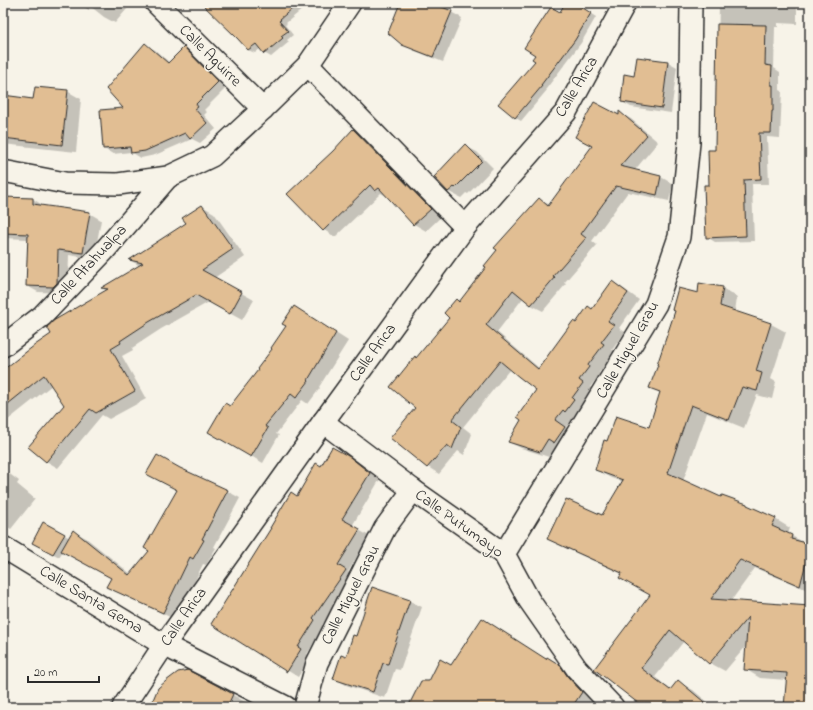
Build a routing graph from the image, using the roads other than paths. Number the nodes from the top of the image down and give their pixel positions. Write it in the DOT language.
graph roads {
  1 [pos="156,3"];
  2 [pos="350,3"];
  3 [pos="625,3"];
  4 [pos="691,3"];
  5 [pos="308,65"];
  6 [pos="263,109"];
  7 [pos="3,171"];
  8 [pos="168,177"];
  9 [pos="465,227"];
  10 [pos="3,346"];
  11 [pos="323,422"];
  12 [pos="413,490"];
  13 [pos="3,547"];
  14 [pos="504,554"];
  15 [pos="164,645"];
  16 [pos="123,707"];
  17 [pos="286,707"];
  18 [pos="305,707"];
  19 [pos="613,707"];
  1 -- 6 [label="street, Calle Aguirre"];
  2 -- 5 [label="street"];
  3 -- 9 [label="street, Calle Arica"];
  4 -- 14 [label="street, Calle Miguel Grau"];
  5 -- 6 [label="street"];
  5 -- 9 [label="street"];
  6 -- 8 [label="street"];
  7 -- 8 [label="street"];
  8 -- 10 [label="street, Calle Atahualpa"];
  9 -- 11 [label="street, Calle Arica"];
  11 -- 12 [label="street, Calle Putumayo"];
  11 -- 15 [label="street, Calle Arica"];
  12 -- 14 [label="street, Calle Putumayo"];
  12 -- 18 [label="street, Calle Miguel Grau"];
  13 -- 15 [label="street, Calle Santa Gema"];
  14 -- 19 [label="street, Calle Putumayo"];
  15 -- 16 [label="street, Calle Arica"];
  15 -- 17 [label="street, Calle Santa Gema"];
}
